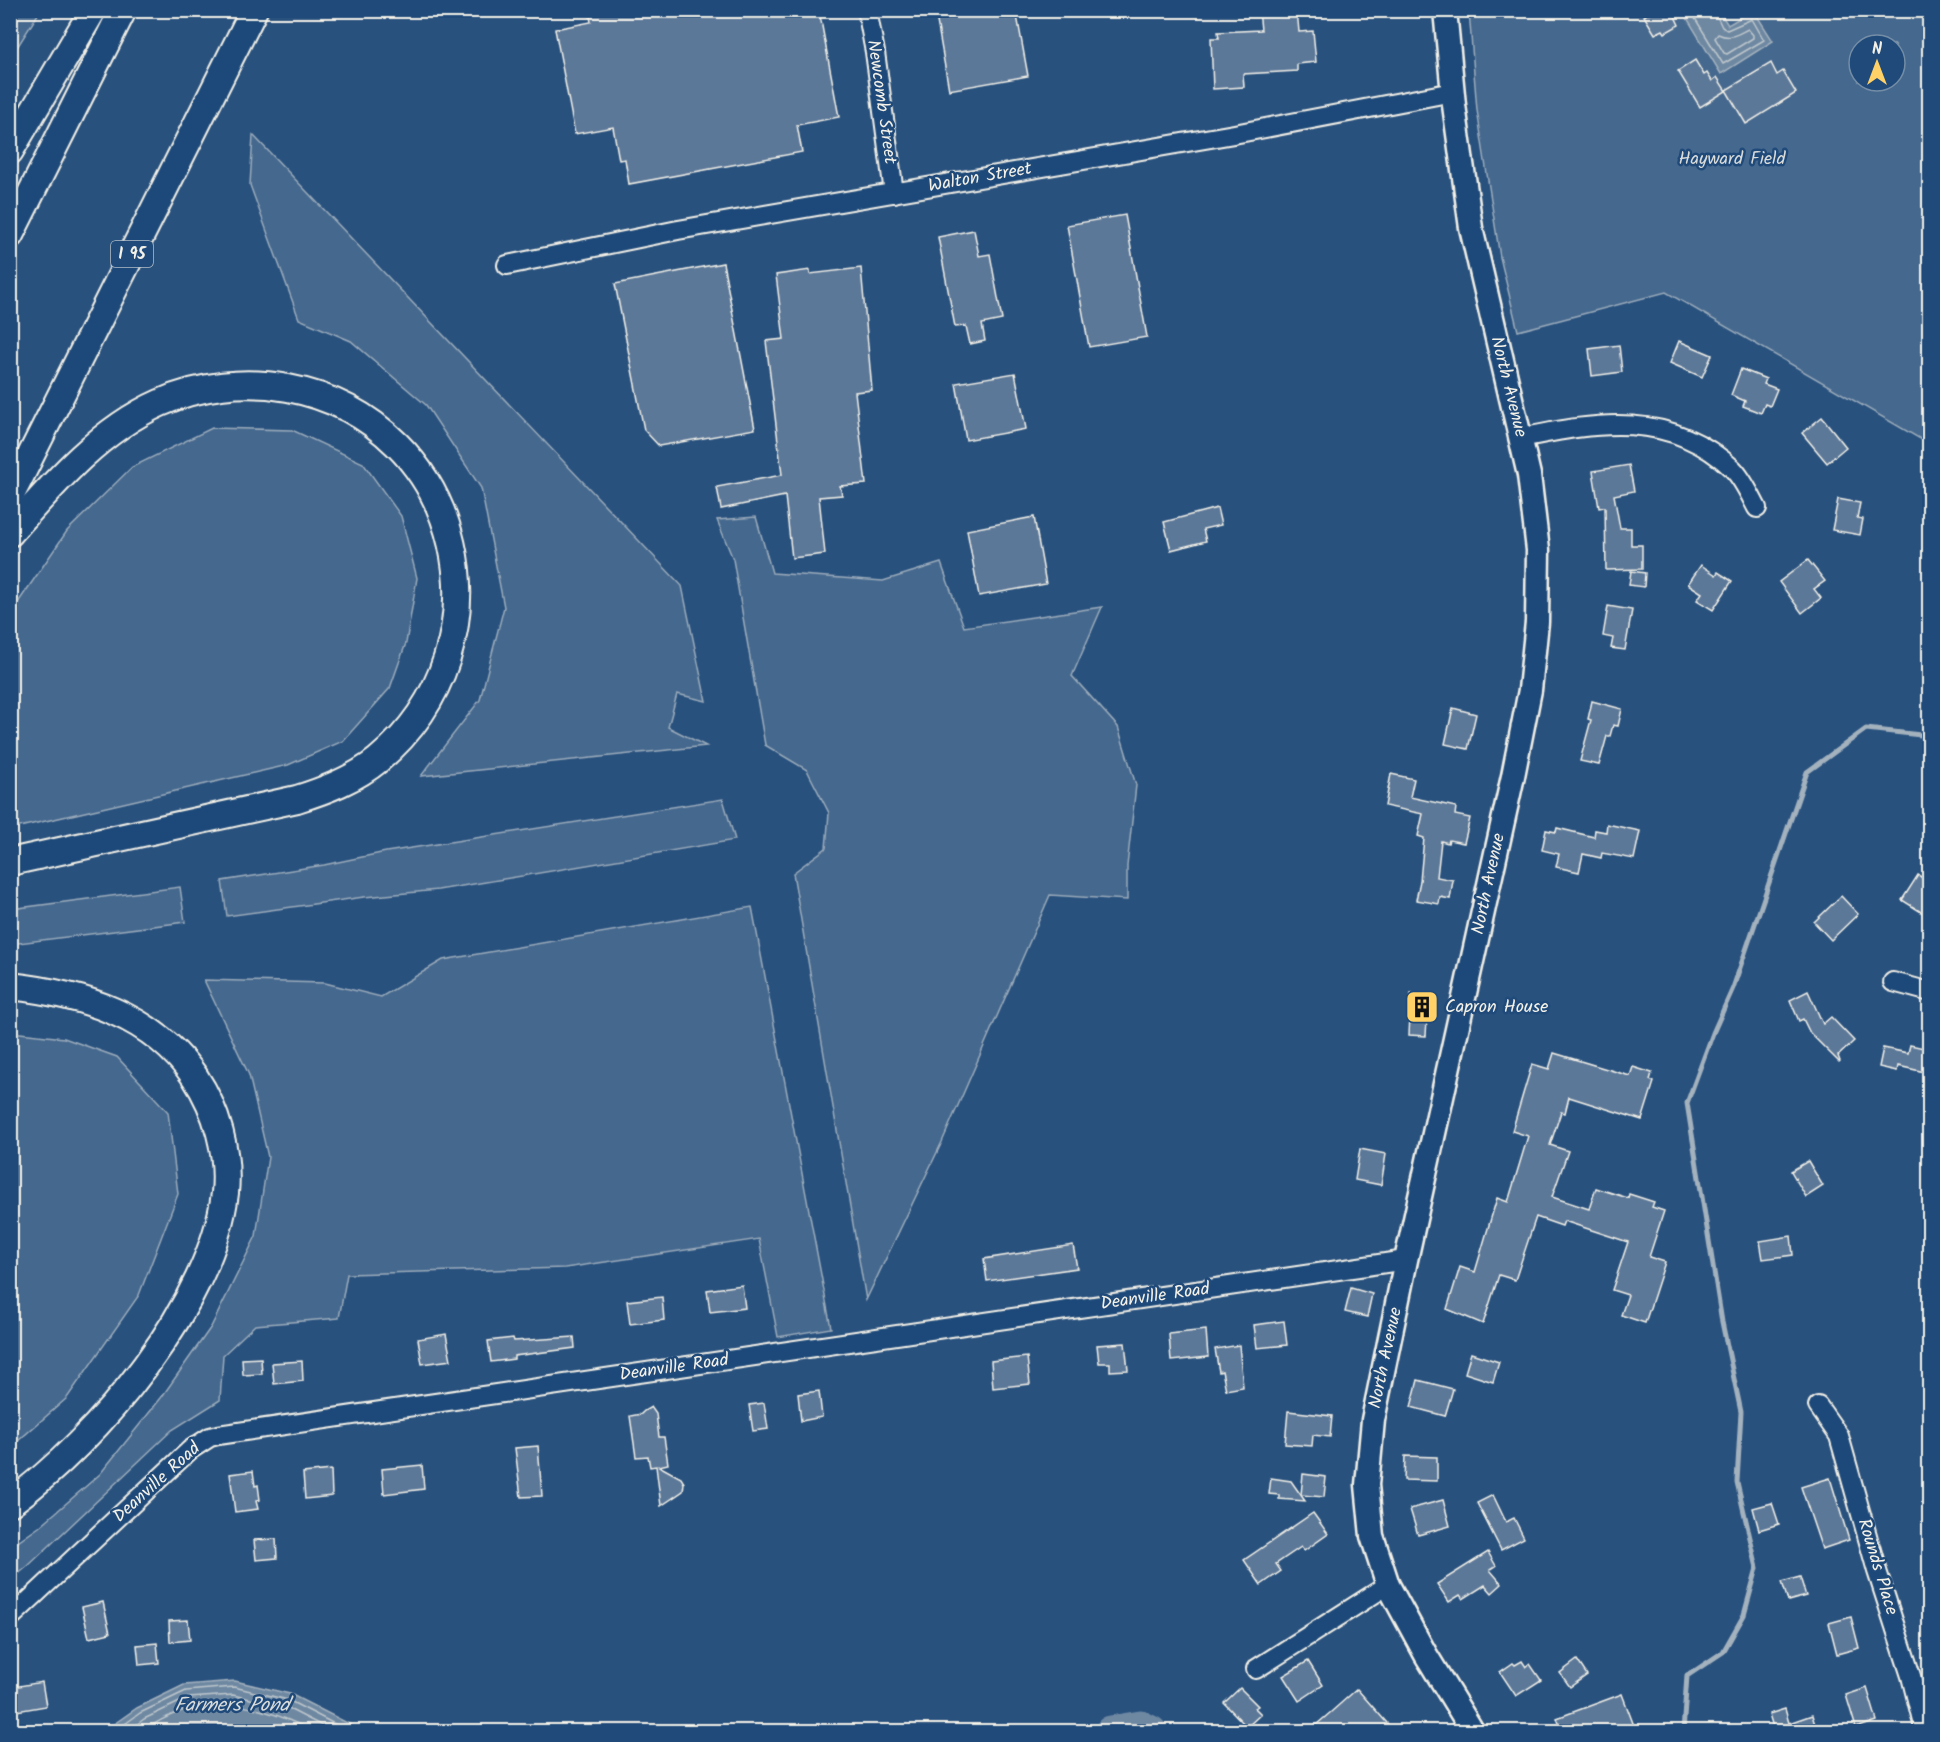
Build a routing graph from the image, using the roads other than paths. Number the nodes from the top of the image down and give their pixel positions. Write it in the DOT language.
graph roads {
  1 [pos="93,10"];
  2 [pos="123,10"];
  3 [pos="255,10"];
  4 [pos="867,10"];
  5 [pos="1445,10"];
  6 [pos="1453,92"];
  7 [pos="10,151"];
  8 [pos="894,193"];
  9 [pos="10,236"];
  10 [pos="507,266"];
  11 [pos="1521,438"];
  12 [pos="10,497"];
  13 [pos="1757,508"];
  14 [pos="10,533"];
  15 [pos="10,861"];
  16 [pos="1893,982"];
  17 [pos="10,986"];
  18 [pos="1929,992"];
  19 [pos="1406,1260"];
  20 [pos="1818,1406"];
  21 [pos="10,1503"];
  22 [pos="1388,1585"];
  23 [pos="10,1618"];
  24 [pos="1256,1669"];
  25 [pos="1473,1731"];
  26 [pos="1925,1731"];
  1 -- 7 [label="highway"];
  2 -- 9 [label="highway"];
  3 -- 12 [label="highway, I 95"];
  4 -- 8 [label="street, Newcomb Street"];
  5 -- 6 [label="main road, North Avenue"];
  6 -- 8 [label="street, Walton Street"];
  6 -- 11 [label="main road, North Avenue"];
  8 -- 10 [label="street, Walton Street"];
  11 -- 13 [label="street"];
  11 -- 19 [label="main road, North Avenue"];
  14 -- 15 [label="highway"];
  16 -- 18 [label="street"];
  17 -- 21 [label="highway"];
  19 -- 22 [label="main road, North Avenue"];
  19 -- 23 [label="street, Deanville Road"];
  20 -- 26 [label="street, Rounds Place"];
  22 -- 24 [label="street"];
  22 -- 25 [label="main road, North Avenue"];
}
